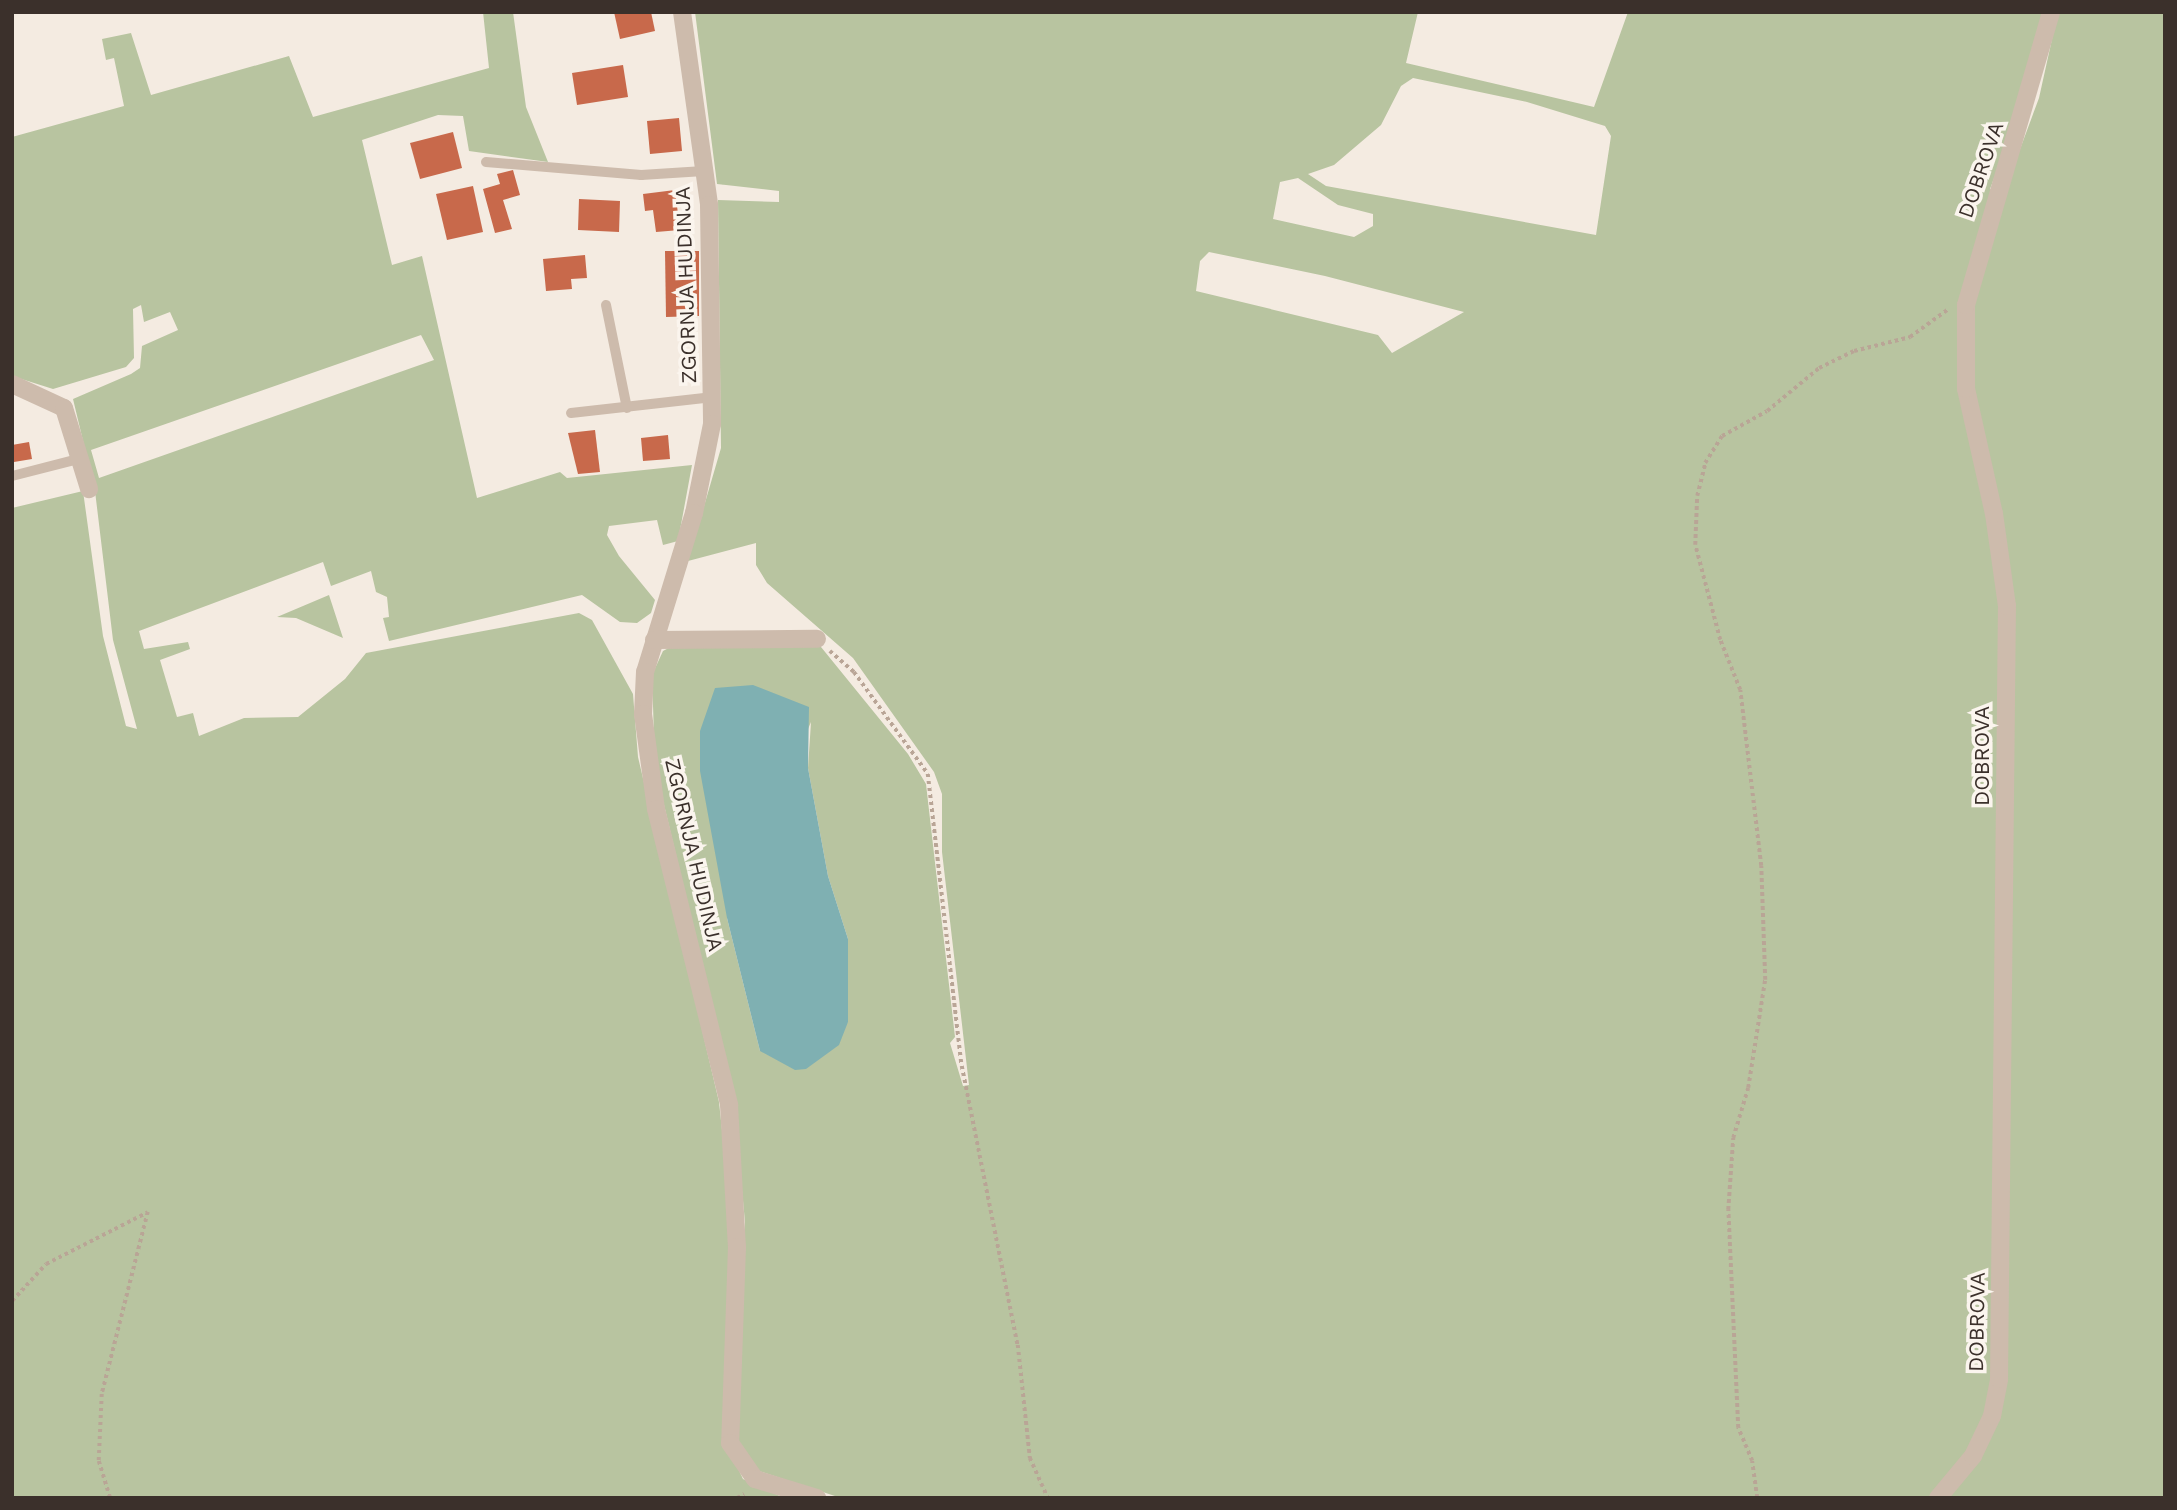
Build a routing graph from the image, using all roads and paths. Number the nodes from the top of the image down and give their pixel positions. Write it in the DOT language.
graph roads {
  1 [pos="682,12"];
  2 [pos="2051,12"];
  3 [pos="486,162"];
  4 [pos="704,171"];
  5 [pos="606,305"];
  6 [pos="1966,305"];
  7 [pos="12,384"];
  8 [pos="713,397"];
  9 [pos="627,408"];
  10 [pos="571,413"];
  11 [pos="82,458"];
  12 [pos="12,476"];
  13 [pos="89,489"];
  14 [pos="817,639"];
  15 [pos="654,640"];
  16 [pos="12,1301"];
  17 [pos="815,1497"];
  18 [pos="110,1498"];
  19 [pos="1048,1498"];
  20 [pos="1757,1498"];
  21 [pos="1938,1498"];
  1 -- 4 [label="street, ZGORNJA HUDINJA"];
  2 -- 6 [label="street, DOBROVA"];
  3 -- 4 [label="lane"];
  4 -- 8 [label="street, ZGORNJA HUDINJA"];
  5 -- 9 [label="lane"];
  6 -- 20 [label="path"];
  6 -- 21 [label="street, DOBROVA"];
  7 -- 11 [label="street"];
  8 -- 9 [label="lane"];
  8 -- 15 [label="street, ZGORNJA HUDINJA"];
  9 -- 10 [label="lane"];
  11 -- 12 [label="lane"];
  11 -- 13 [label="street"];
  14 -- 15 [label="street"];
  14 -- 19 [label="path"];
  15 -- 17 [label="street, ZGORNJA HUDINJA"];
  16 -- 18 [label="path"];
}
